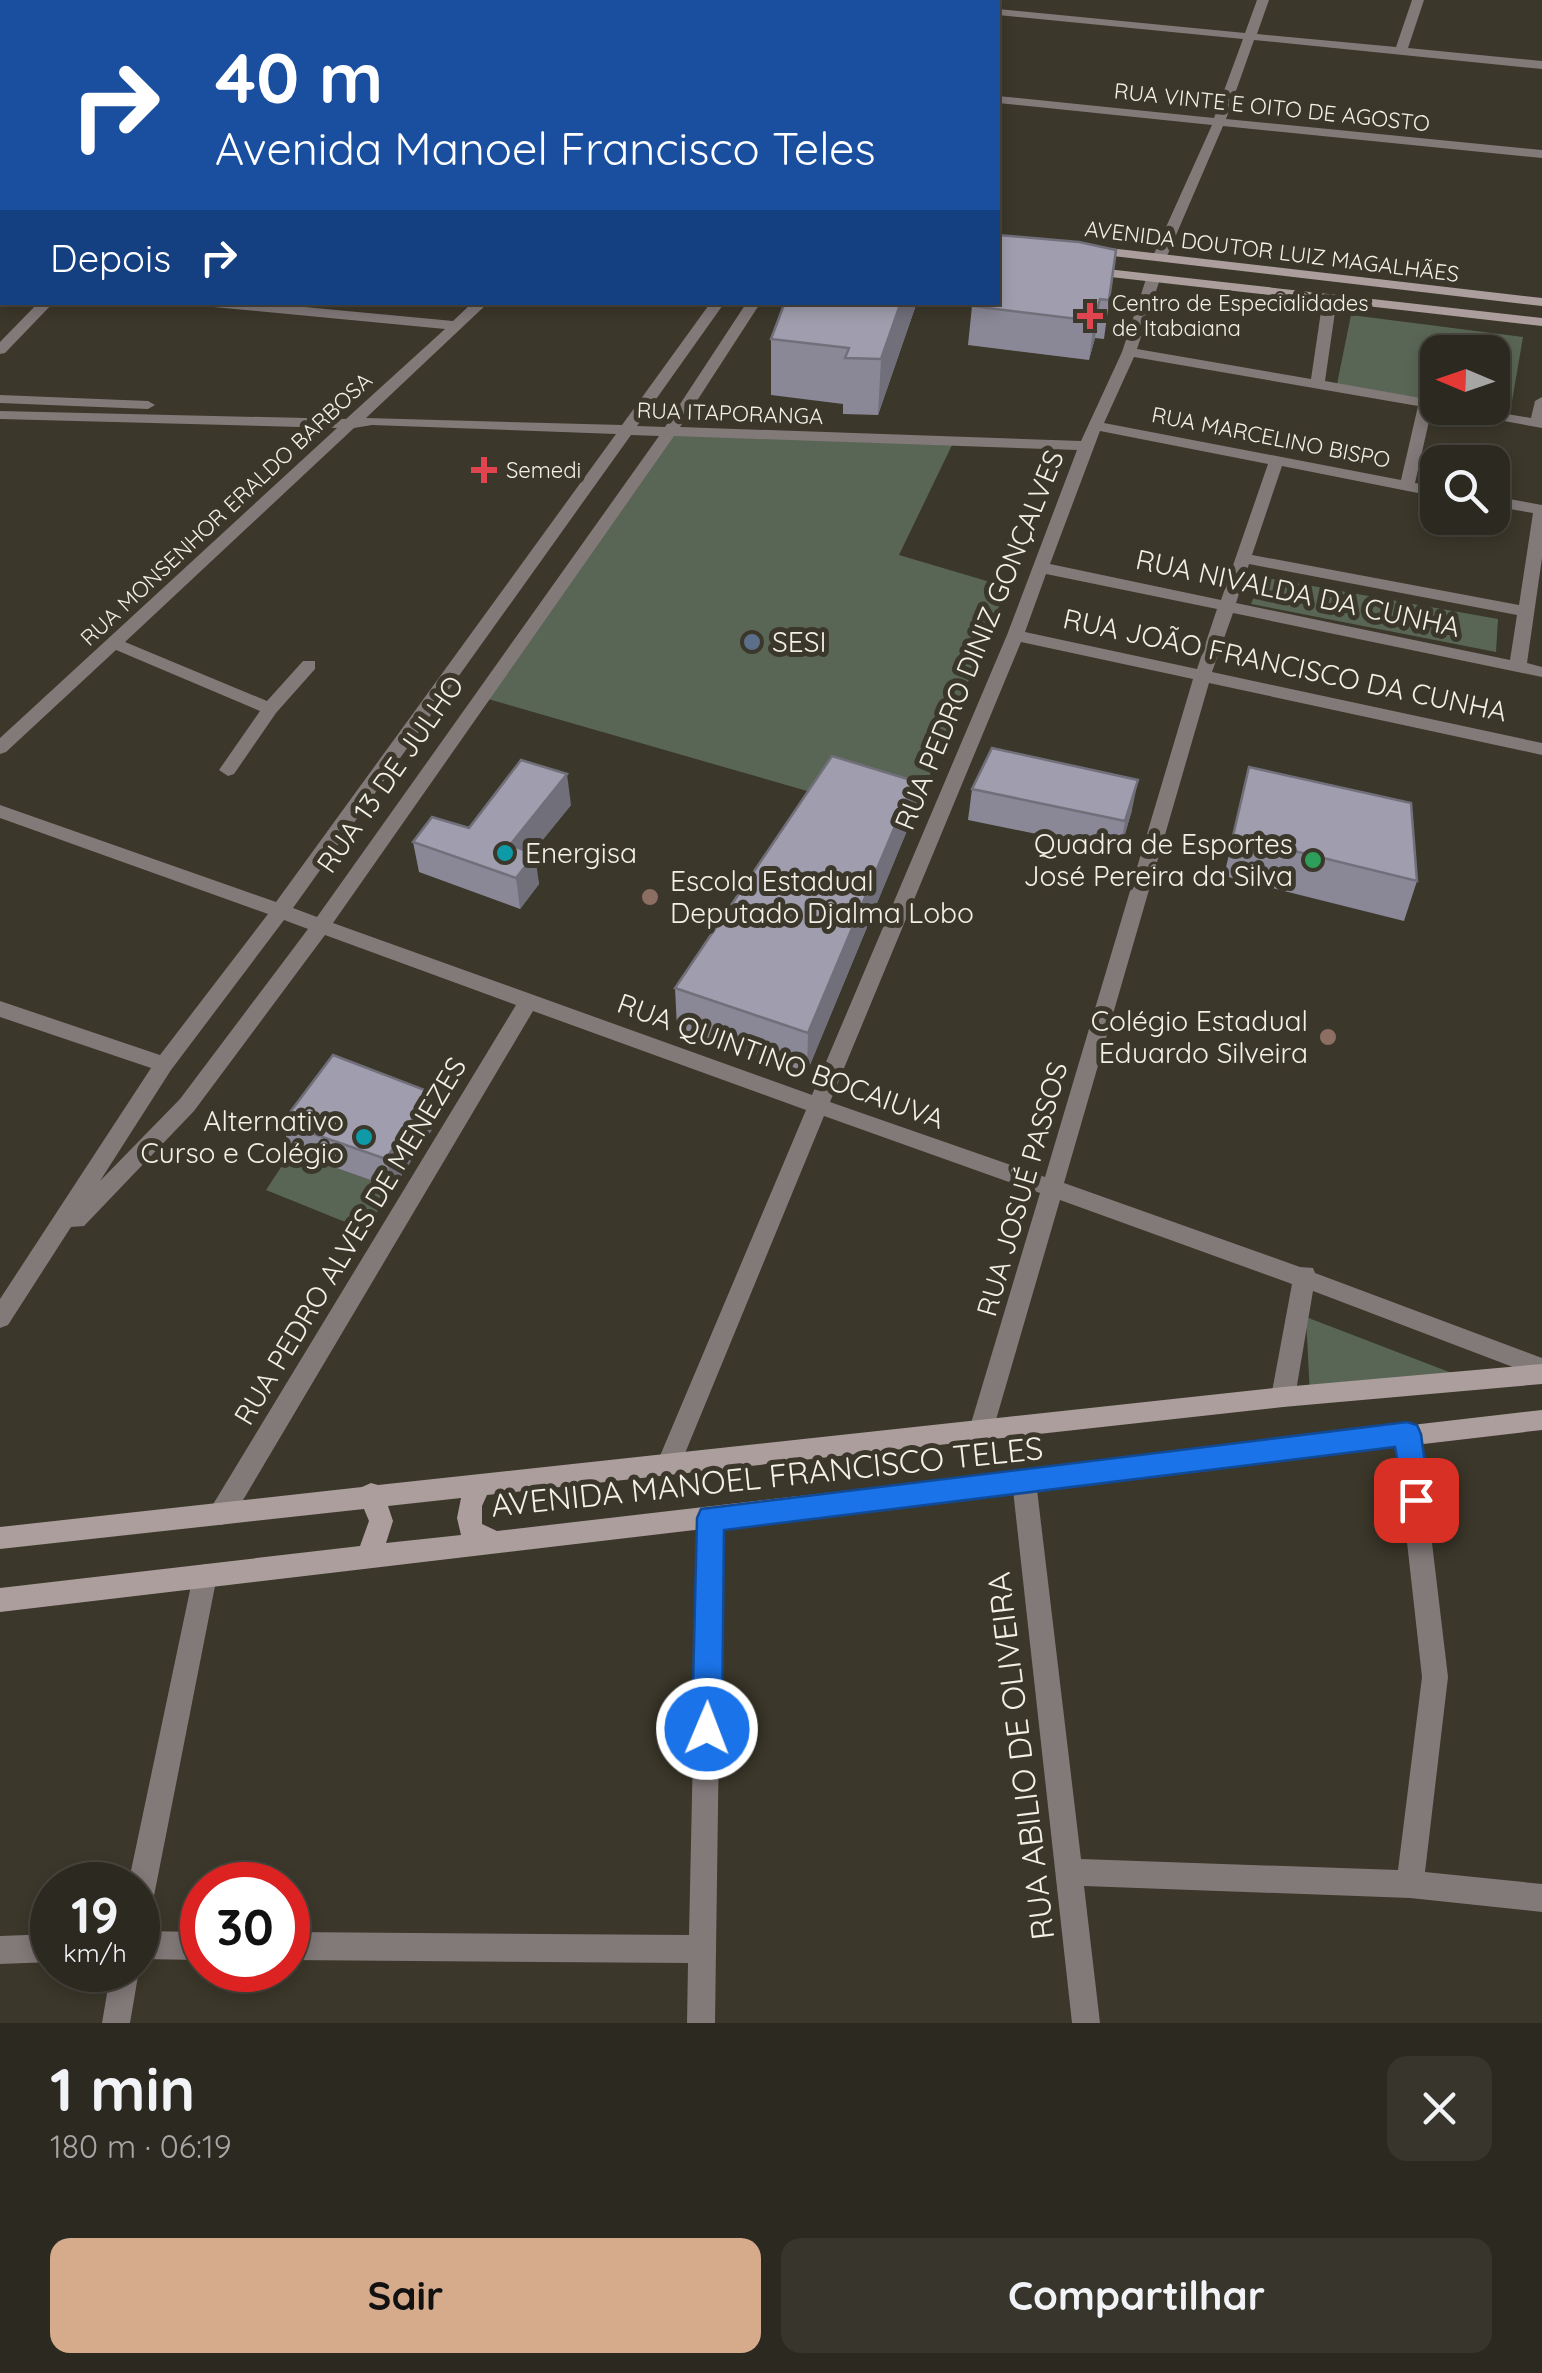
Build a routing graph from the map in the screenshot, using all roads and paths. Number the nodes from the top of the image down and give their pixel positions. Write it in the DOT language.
graph roads {
  1 [pos="1263,0"];
  2 [pos="1418,0"];
  3 [pos="1000,12"];
  4 [pos="1248,36"];
  5 [pos="1401,51"];
  6 [pos="1542,64"];
  7 [pos="1000,100"];
  8 [pos="1220,122"];
  9 [pos="1542,154"];
  10 [pos="1070,248"];
  11 [pos="1160,256"];
  12 [pos="1075,270"];
  13 [pos="1153,279"];
  14 [pos="1330,298"];
  15 [pos="1542,302"];
  16 [pos="44,305"];
  17 [pos="236,305"];
  18 [pos="479,305"];
  19 [pos="716,305"];
  20 [pos="752,305"];
  21 [pos="1542,322"];
  22 [pos="457,326"];
  23 [pos="0,350"];
  24 [pos="1129,352"];
  25 [pos="1318,383"];
  26 [pos="0,399"];
  27 [pos="1542,401"];
  28 [pos="1420,402"];
  29 [pos="0,415"];
  30 [pos="363,419"];
  31 [pos="1510,419"];
  32 [pos="1540,424"];
  33 [pos="1426,425"];
  34 [pos="1096,426"];
  35 [pos="629,432"];
  36 [pos="667,432"];
  37 [pos="1086,446"];
  38 [pos="1276,462"];
  39 [pos="1407,486"];
  40 [pos="1420,489"];
  41 [pos="1510,504"];
  42 [pos="1542,510"];
  43 [pos="1244,558"];
  44 [pos="1042,568"];
  45 [pos="1226,606"];
  46 [pos="1525,612"];
  47 [pos="1015,635"];
  48 [pos="115,644"];
  49 [pos="309,665"];
  50 [pos="1518,666"];
  51 [pos="1542,672"];
  52 [pos="1202,676"];
  53 [pos="270,709"];
  54 [pos="0,748"];
  55 [pos="1542,750"];
  56 [pos="228,770"];
  57 [pos="0,811"];
  58 [pos="281,908"];
  59 [pos="323,923"];
  60 [pos="530,999"];
  61 [pos="0,1008"];
  62 [pos="164,1064"];
  63 [pos="819,1106"];
  64 [pos="1051,1186"];
  65 [pos="43,1254"];
  66 [pos="1305,1275"];
  67 [pos="0,1318"];
  68 [pos="1542,1371"];
  69 [pos="1283,1397"];
  70 [pos="1542,1420"];
  71 [pos="981,1430"];
  72 [pos="1407,1434"];
  73 [pos="669,1464"];
  74 [pos="1024,1481"];
  75 [pos="480,1484"];
  76 [pos="372,1494"];
  77 [pos="222,1514"];
  78 [pos="710,1518"];
  79 [pos="1,1540"];
  80 [pos="491,1540"];
  81 [pos="370,1556"];
  82 [pos="205,1576"];
  83 [pos="0,1600"];
  84 [pos="147,1862"];
  85 [pos="1071,1872"];
  86 [pos="1410,1884"];
  87 [pos="1542,1898"];
  88 [pos="310,1946"];
  89 [pos="30,1949"];
  90 [pos="702,1949"];
  91 [pos="0,1950"];
  92 [pos="121,1992"];
  93 [pos="116,2023"];
  94 [pos="701,2023"];
  95 [pos="1086,2023"];
  1 -- 4 [label="street"];
  2 -- 5 [label="street"];
  3 -- 4 [label="street"];
  4 -- 5 [label="street"];
  4 -- 8 [label="street"];
  5 -- 6 [label="street"];
  7 -- 8 [label="street, RUA VINTE E OITO DE AGOSTO"];
  8 -- 9 [label="street, RUA VINTE E OITO DE AGOSTO"];
  8 -- 11 [label="street"];
  10 -- 11 [label="main road, AVENIDA DOUTOR LUIZ MAGALHÃES"];
  11 -- 13 [label="main road"];
  11 -- 15 [label="main road, AVENIDA DOUTOR LUIZ MAGALHÃES"];
  12 -- 13 [label="main road, AVENIDA DOUTOR LUIZ MAGALHÃES"];
  13 -- 14 [label="main road, AVENIDA DOUTOR LUIZ MAGALHÃES"];
  13 -- 24 [label="street, RUA PEDRO DINIZ GONÇALVES"];
  14 -- 21 [label="main road, AVENIDA DOUTOR LUIZ MAGALHÃES"];
  14 -- 25 [label="street"];
  16 -- 23 [label="street"];
  17 -- 22 [label="street"];
  18 -- 22 [label="street, RUA MONSENHOR ERALDO BARBOSA"];
  19 -- 35 [label="street, RUA 13 DE JULHO"];
  20 -- 36 [label="street, RUA 13 DE JULHO"];
  22 -- 30 [label="street, RUA MONSENHOR ERALDO BARBOSA"];
  24 -- 25 [label="street"];
  24 -- 34 [label="street, RUA PEDRO DINIZ GONÇALVES"];
  25 -- 28 [label="street"];
  26 -- 30 [label="street, RUA ITAPORANGA"];
  27 -- 32 [label="street"];
  29 -- 30 [label="street, RUA ITAPORANGA"];
  30 -- 35 [label="street, RUA ITAPORANGA"];
  30 -- 48 [label="street, RUA MONSENHOR ERALDO BARBOSA"];
  31 -- 32 [label="street"];
  33 -- 39 [label="street"];
  34 -- 37 [label="street, RUA PEDRO DINIZ GONÇALVES"];
  34 -- 38 [label="street, RUA MARCELINO BISPO"];
  35 -- 36 [label="street, RUA ITAPORANGA"];
  35 -- 58 [label="street, RUA 13 DE JULHO"];
  36 -- 37 [label="street, RUA ITAPORANGA"];
  36 -- 59 [label="street, RUA 13 DE JULHO"];
  37 -- 44 [label="street, RUA PEDRO DINIZ GONÇALVES"];
  38 -- 39 [label="street, RUA MARCELINO BISPO"];
  38 -- 43 [label="street, RUA JOSUÉ PASSOS"];
  39 -- 40 [label="street, RUA MARCELINO BISPO"];
  41 -- 42 [label="street"];
  42 -- 46 [label="street"];
  43 -- 45 [label="street, RUA JOSUÉ PASSOS"];
  43 -- 46 [label="street"];
  44 -- 45 [label="street, RUA NIVALDA DA CUNHA"];
  44 -- 47 [label="street, RUA PEDRO DINIZ GONÇALVES"];
  45 -- 50 [label="street, RUA NIVALDA DA CUNHA"];
  45 -- 52 [label="street, RUA JOSUÉ PASSOS"];
  46 -- 50 [label="street"];
  47 -- 52 [label="street, RUA JOÃO FRANCISCO DA CUNHA"];
  47 -- 63 [label="street, RUA PEDRO DINIZ GONÇALVES"];
  48 -- 53 [label="street"];
  48 -- 54 [label="street, RUA MONSENHOR ERALDO BARBOSA"];
  49 -- 53 [label="street"];
  50 -- 51 [label="street, RUA NIVALDA DA CUNHA"];
  52 -- 55 [label="street, RUA JOÃO FRANCISCO DA CUNHA"];
  52 -- 64 [label="street, RUA JOSUÉ PASSOS"];
  53 -- 56 [label="street"];
  57 -- 58 [label="street, RUA QUINTINO BOCAIUVA"];
  58 -- 59 [label="street, RUA QUINTINO BOCAIUVA"];
  58 -- 62 [label="street, RUA 13 DE JULHO"];
  59 -- 60 [label="street, RUA QUINTINO BOCAIUVA"];
  59 -- 65 [label="street, RUA 13 DE JULHO"];
  60 -- 63 [label="street, RUA QUINTINO BOCAIUVA"];
  60 -- 77 [label="street, RUA PEDRO ALVES DE MENEZES"];
  61 -- 62 [label="street"];
  62 -- 65 [label="street, RUA 13 DE JULHO"];
  63 -- 64 [label="street, RUA QUINTINO BOCAIUVA"];
  63 -- 73 [label="street, RUA PEDRO DINIZ GONÇALVES"];
  64 -- 66 [label="street, RUA QUINTINO BOCAIUVA"];
  64 -- 71 [label="street, RUA JOSUÉ PASSOS"];
  65 -- 67 [label="street, RUA 13 DE JULHO"];
  66 -- 68 [label="street, RUA QUINTINO BOCAIUVA"];
  66 -- 69 [label="street"];
  68 -- 69 [label="main road, AVENIDA MANOEL FRANCISCO TELES"];
  69 -- 71 [label="main road, AVENIDA MANOEL FRANCISCO TELES"];
  70 -- 72 [label="main road, AVENIDA MANOEL FRANCISCO TELES"];
  71 -- 73 [label="main road, AVENIDA MANOEL FRANCISCO TELES"];
  72 -- 74 [label="main road, AVENIDA MANOEL FRANCISCO TELES"];
  72 -- 86 [label="street"];
  73 -- 75 [label="main road, AVENIDA MANOEL FRANCISCO TELES"];
  74 -- 78 [label="main road, AVENIDA MANOEL FRANCISCO TELES"];
  74 -- 85 [label="street, RUA ABILIO DE OLIVEIRA"];
  75 -- 76 [label="main road, AVENIDA MANOEL FRANCISCO TELES"];
  75 -- 80 [label="main road"];
  76 -- 77 [label="main road, AVENIDA MANOEL FRANCISCO TELES"];
  76 -- 81 [label="main road"];
  77 -- 79 [label="main road, AVENIDA MANOEL FRANCISCO TELES"];
  78 -- 80 [label="main road, AVENIDA MANOEL FRANCISCO TELES"];
  78 -- 90 [label="street"];
  80 -- 81 [label="main road, AVENIDA MANOEL FRANCISCO TELES"];
  81 -- 82 [label="main road, AVENIDA MANOEL FRANCISCO TELES"];
  82 -- 83 [label="main road, AVENIDA MANOEL FRANCISCO TELES"];
  82 -- 84 [label="street"];
  85 -- 86 [label="street"];
  85 -- 95 [label="street, RUA ABILIO DE OLIVEIRA"];
  86 -- 87 [label="street"];
  88 -- 90 [label="street"];
  89 -- 91 [label="street"];
  90 -- 94 [label="street"];
  92 -- 93 [label="street"];
}
